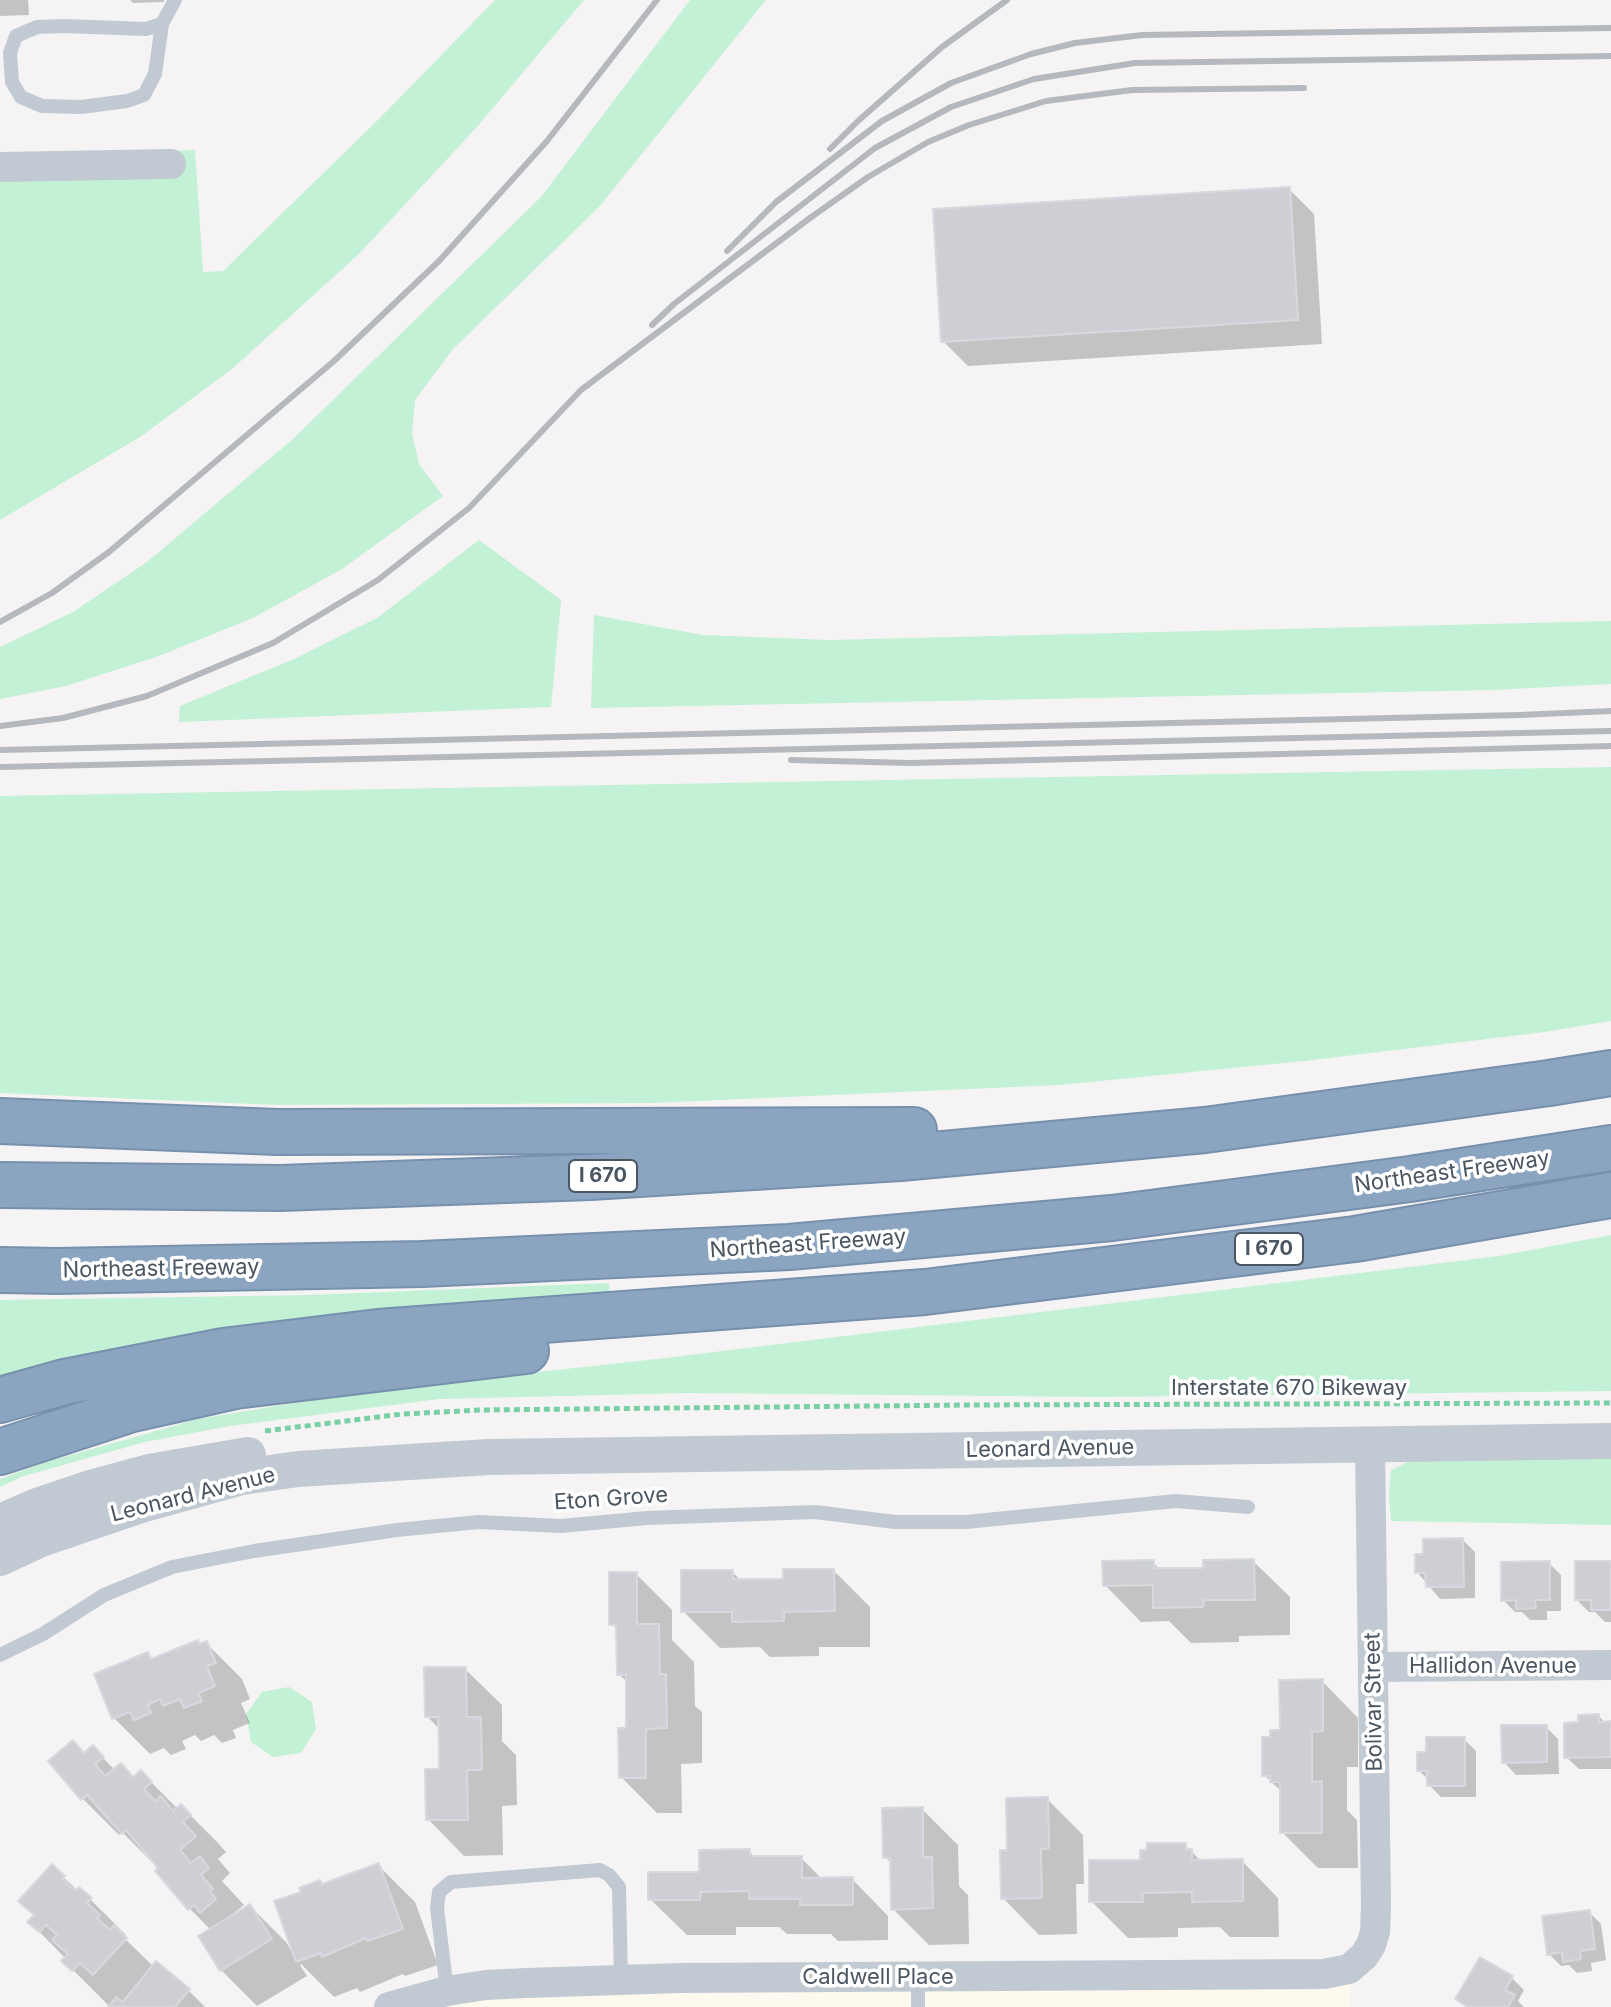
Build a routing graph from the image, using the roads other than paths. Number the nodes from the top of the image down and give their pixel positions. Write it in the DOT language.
graph roads {
  1 [pos="175,0"];
  2 [pos="162,24"];
  3 [pos="171,164"];
  4 [pos="0,167"];
  5 [pos="1611,1073"];
  6 [pos="0,1121"];
  7 [pos="1205,1130"];
  8 [pos="1611,1148"];
  9 [pos="0,1185"];
  10 [pos="1611,1195"];
  11 [pos="0,1270"];
  12 [pos="925,1292"];
  13 [pos="0,1400"];
  14 [pos="1611,1441"];
  15 [pos="1370,1445"];
  16 [pos="0,1452"];
  17 [pos="489,1457"];
  18 [pos="1248,1507"];
  19 [pos="0,1522"];
  20 [pos="0,1558"];
  21 [pos="0,1655"];
  22 [pos="1611,1665"];
  23 [pos="1374,1667"];
  24 [pos="1364,1956"];
  25 [pos="918,1977"];
  26 [pos="621,1981"];
  27 [pos="447,1991"];
  28 [pos="389,2007"];
  29 [pos="918,2007"];
  1 -- 2 [label="lane"];
  2 -- 2 [label="lane"];
  3 -- 4 [label="street"];
  5 -- 7 [label="highway, I 670"];
  6 -- 7 [label="highway"];
  7 -- 9 [label="highway, I 670"];
  8 -- 11 [label="highway, Northeast Freeway"];
  10 -- 12 [label="highway, I 670"];
  12 -- 13 [label="highway, I 670"];
  12 -- 16 [label="highway"];
  14 -- 15 [label="street, Leonard Avenue"];
  15 -- 17 [label="street, Leonard Avenue"];
  15 -- 23 [label="street, Bolivar Street"];
  17 -- 19 [label="street, Leonard Avenue"];
  17 -- 20 [label="street, Leonard Avenue"];
  18 -- 21 [label="lane, Eton Grove"];
  22 -- 23 [label="street, Hallidon Avenue"];
  23 -- 24 [label="street, Bolivar Street"];
  24 -- 25 [label="street, Caldwell Place"];
  25 -- 26 [label="street, Caldwell Place"];
  25 -- 29 [label="lane"];
  26 -- 27 [label="street, Caldwell Place"];
  26 -- 27 [label="lane"];
  27 -- 28 [label="street, Caldwell Place"];
}
